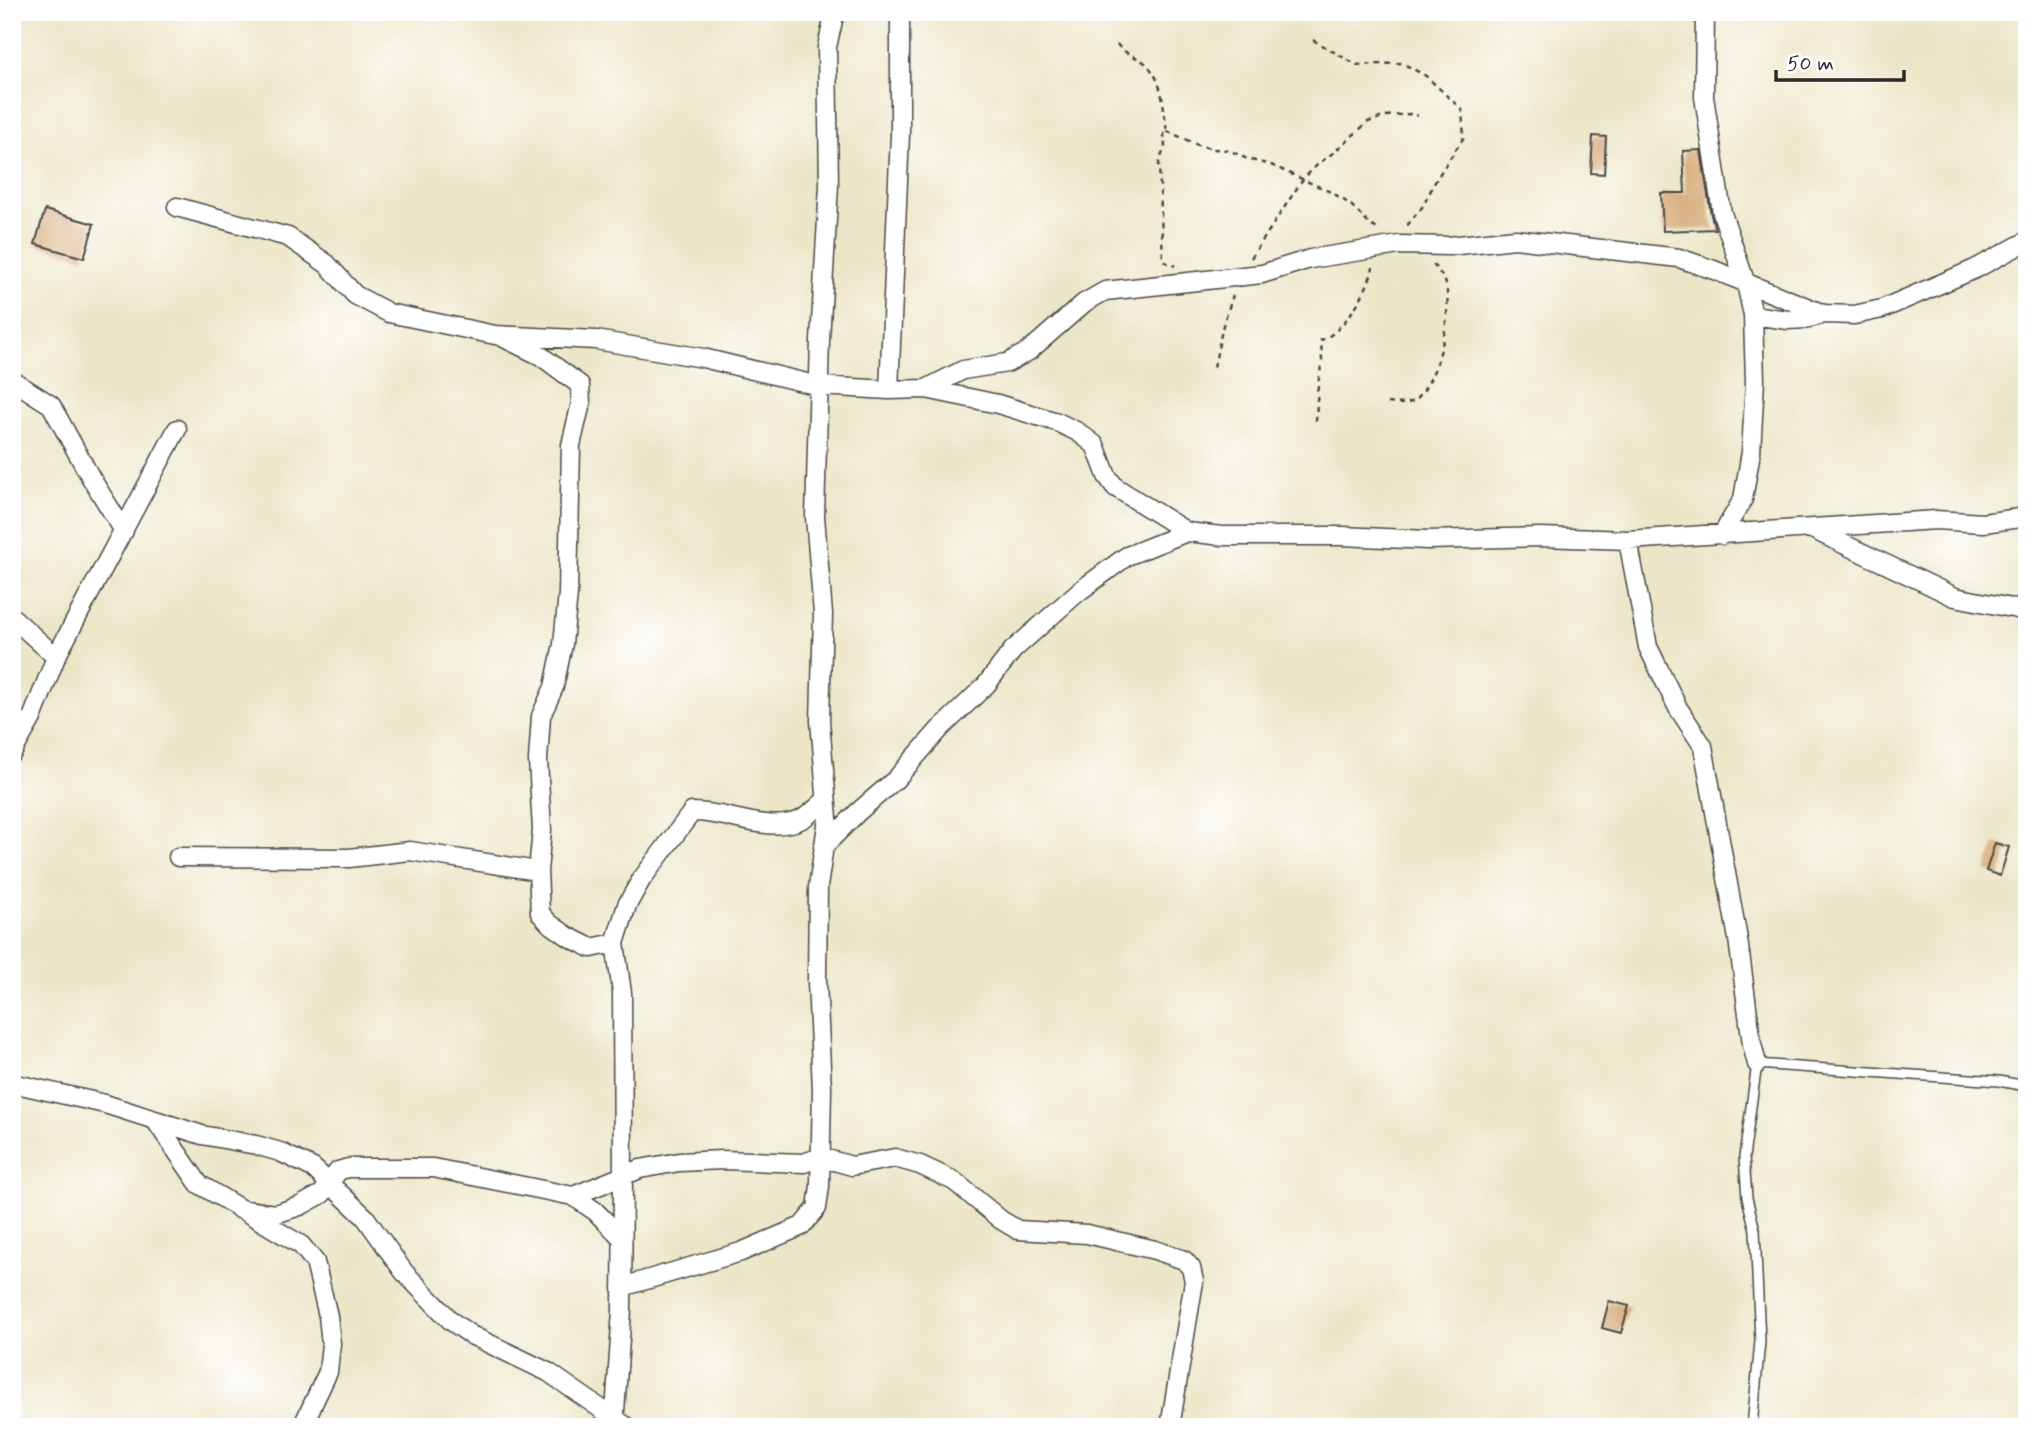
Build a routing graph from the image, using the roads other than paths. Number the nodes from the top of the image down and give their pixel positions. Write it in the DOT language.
graph roads {
  1 [pos="835,12"];
  2 [pos="900,12"];
  3 [pos="1705,12"];
  4 [pos="177,207"];
  5 [pos="2027,241"];
  6 [pos="1746,284"];
  7 [pos="1824,314"];
  8 [pos="1753,315"];
  9 [pos="495,335"];
  10 [pos="12,380"];
  11 [pos="819,386"];
  12 [pos="926,389"];
  13 [pos="889,390"];
  14 [pos="177,429"];
  15 [pos="2027,517"];
  16 [pos="1809,527"];
  17 [pos="124,531"];
  18 [pos="1188,532"];
  19 [pos="1722,535"];
  20 [pos="1628,540"];
  21 [pos="2027,611"];
  22 [pos="12,617"];
  23 [pos="56,657"];
  24 [pos="12,753"];
  25 [pos="826,800"];
  26 [pos="824,847"];
  27 [pos="178,857"];
  28 [pos="538,871"];
  29 [pos="615,943"];
  30 [pos="1758,1064"];
  31 [pos="2027,1082"];
  32 [pos="12,1083"];
  33 [pos="155,1120"];
  34 [pos="820,1157"];
  35 [pos="623,1175"];
  36 [pos="331,1182"];
  37 [pos="573,1196"];
  38 [pos="239,1209"];
  39 [pos="622,1238"];
  40 [pos="622,1287"];
  41 [pos="618,1424"];
  42 [pos="302,1427"];
  43 [pos="1170,1427"];
  44 [pos="1752,1427"];
  1 -- 11 [label="street"];
  2 -- 13 [label="street"];
  3 -- 6 [label="street"];
  4 -- 9 [label="street"];
  5 -- 7 [label="street"];
  6 -- 7 [label="street"];
  6 -- 8 [label="street"];
  6 -- 12 [label="street"];
  7 -- 8 [label="street"];
  8 -- 19 [label="street"];
  9 -- 11 [label="street"];
  9 -- 28 [label="street"];
  10 -- 17 [label="street"];
  11 -- 13 [label="street"];
  11 -- 25 [label="street"];
  12 -- 13 [label="street"];
  12 -- 18 [label="street"];
  14 -- 17 [label="street"];
  15 -- 16 [label="street"];
  16 -- 19 [label="street"];
  16 -- 21 [label="street"];
  17 -- 23 [label="street"];
  18 -- 20 [label="street"];
  18 -- 26 [label="street"];
  19 -- 20 [label="street"];
  20 -- 30 [label="street"];
  22 -- 23 [label="street"];
  23 -- 24 [label="street"];
  25 -- 26 [label="street"];
  25 -- 29 [label="street"];
  26 -- 34 [label="street"];
  27 -- 28 [label="street"];
  28 -- 29 [label="street"];
  29 -- 35 [label="street"];
  30 -- 31 [label="lane"];
  30 -- 44 [label="lane"];
  32 -- 33 [label="street"];
  33 -- 36 [label="street"];
  33 -- 38 [label="street"];
  34 -- 35 [label="street"];
  34 -- 40 [label="street"];
  34 -- 43 [label="street"];
  35 -- 37 [label="street"];
  35 -- 39 [label="street"];
  36 -- 37 [label="street"];
  36 -- 38 [label="street"];
  36 -- 41 [label="street"];
  37 -- 39 [label="street"];
  38 -- 42 [label="street"];
  39 -- 40 [label="street"];
  40 -- 41 [label="street"];
}
